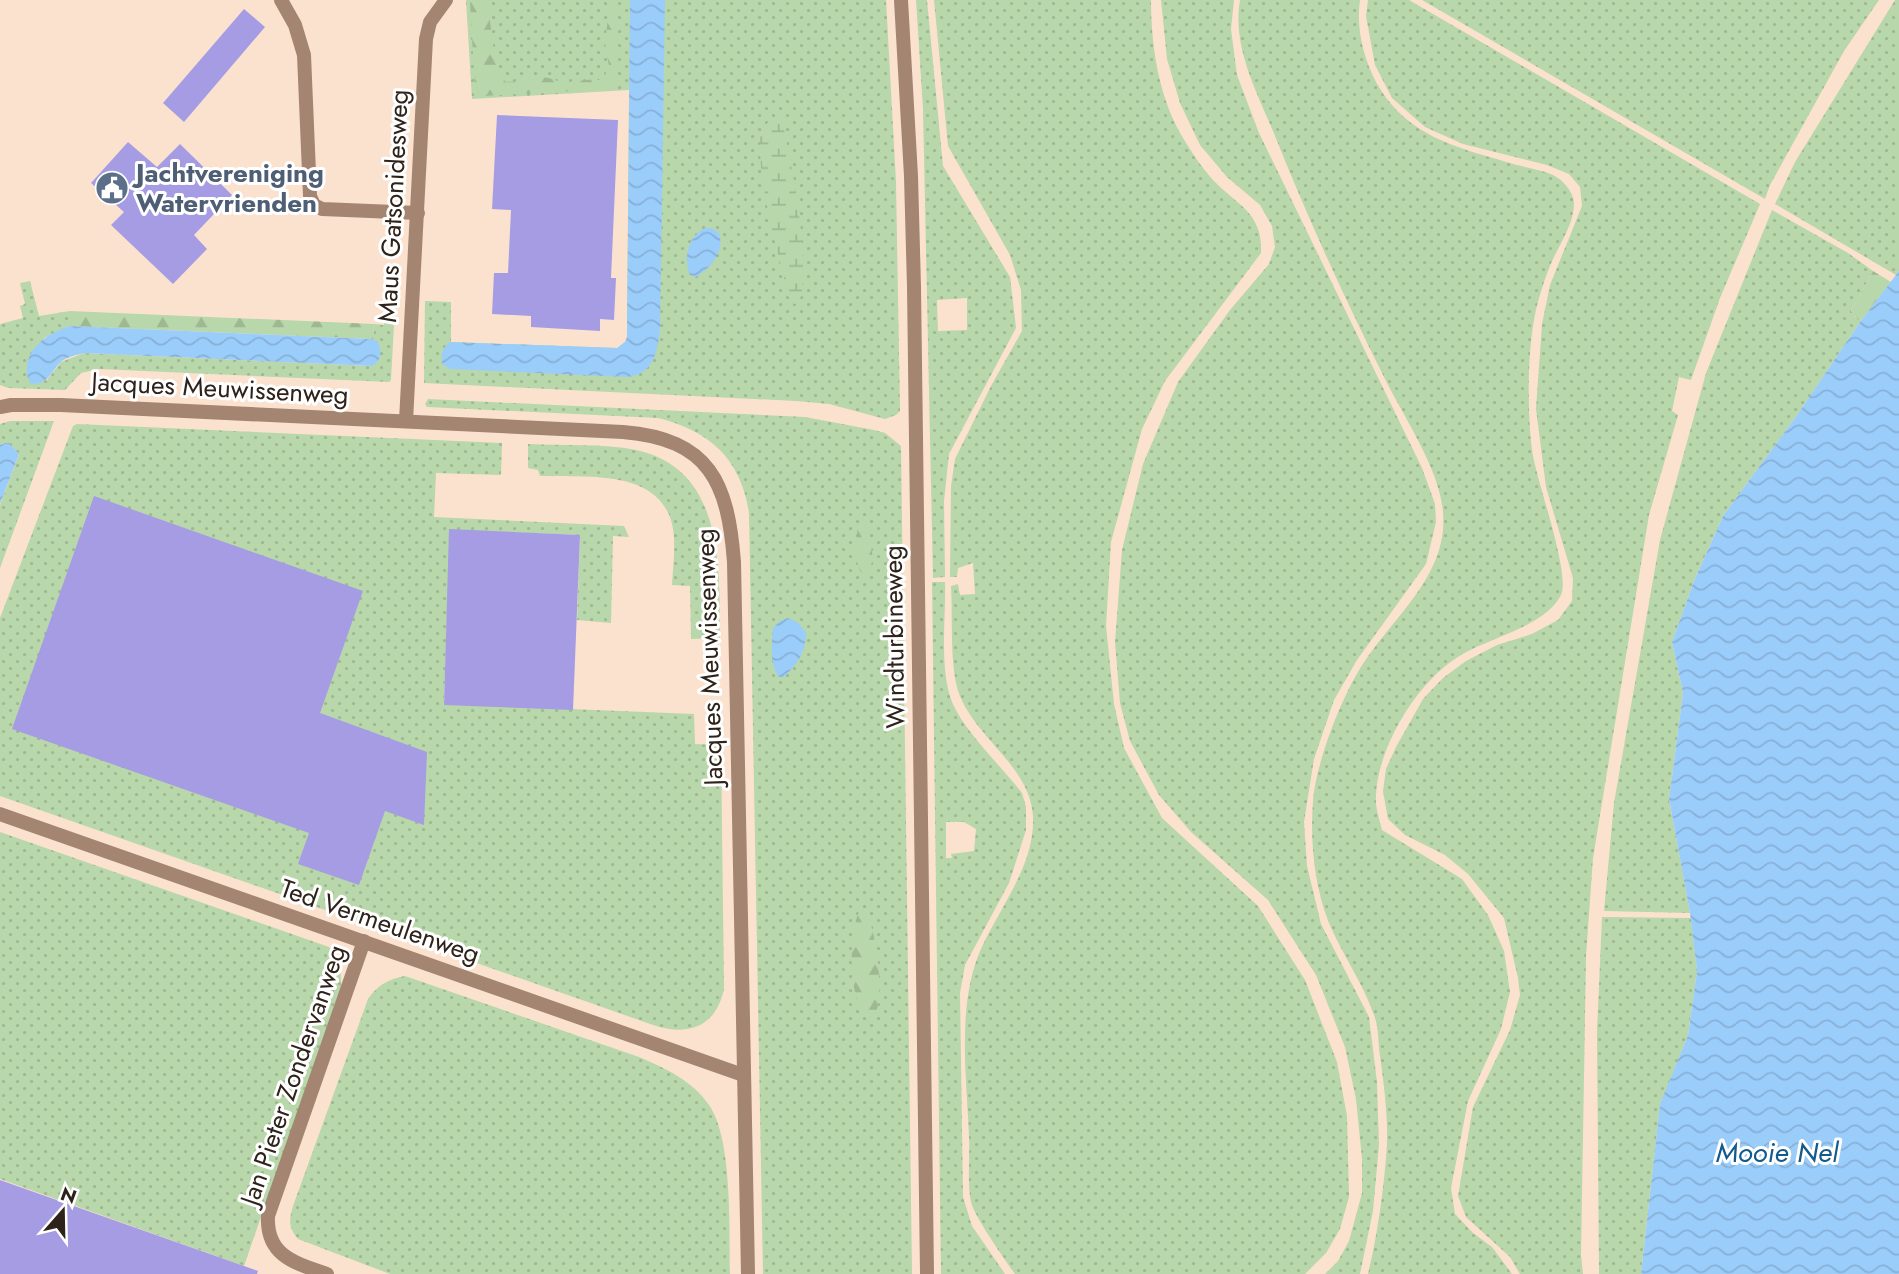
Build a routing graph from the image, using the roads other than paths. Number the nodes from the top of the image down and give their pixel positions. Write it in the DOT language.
graph roads {
  1 [pos="281,0"];
  2 [pos="446,0"];
  3 [pos="901,0"];
  4 [pos="418,213"];
  5 [pos="0,407"];
  6 [pos="406,421"];
  7 [pos="0,814"];
  8 [pos="364,941"];
  9 [pos="743,1075"];
  10 [pos="327,1274"];
  11 [pos="748,1274"];
  12 [pos="927,1274"];
  1 -- 4 [label="street"];
  2 -- 4 [label="street, Maus Gatsonidesweg"];
  3 -- 12 [label="street, Windturbineweg"];
  4 -- 6 [label="street, Maus Gatsonidesweg"];
  5 -- 6 [label="street, Jacques Meuwissenweg"];
  6 -- 9 [label="street, Jacques Meuwissenweg"];
  7 -- 8 [label="street, Ted Vermeulenweg"];
  8 -- 9 [label="street, Ted Vermeulenweg"];
  8 -- 10 [label="street, Jan Pieter Zondervanweg"];
  9 -- 11 [label="street, Jacques Meuwissenweg"];
}
